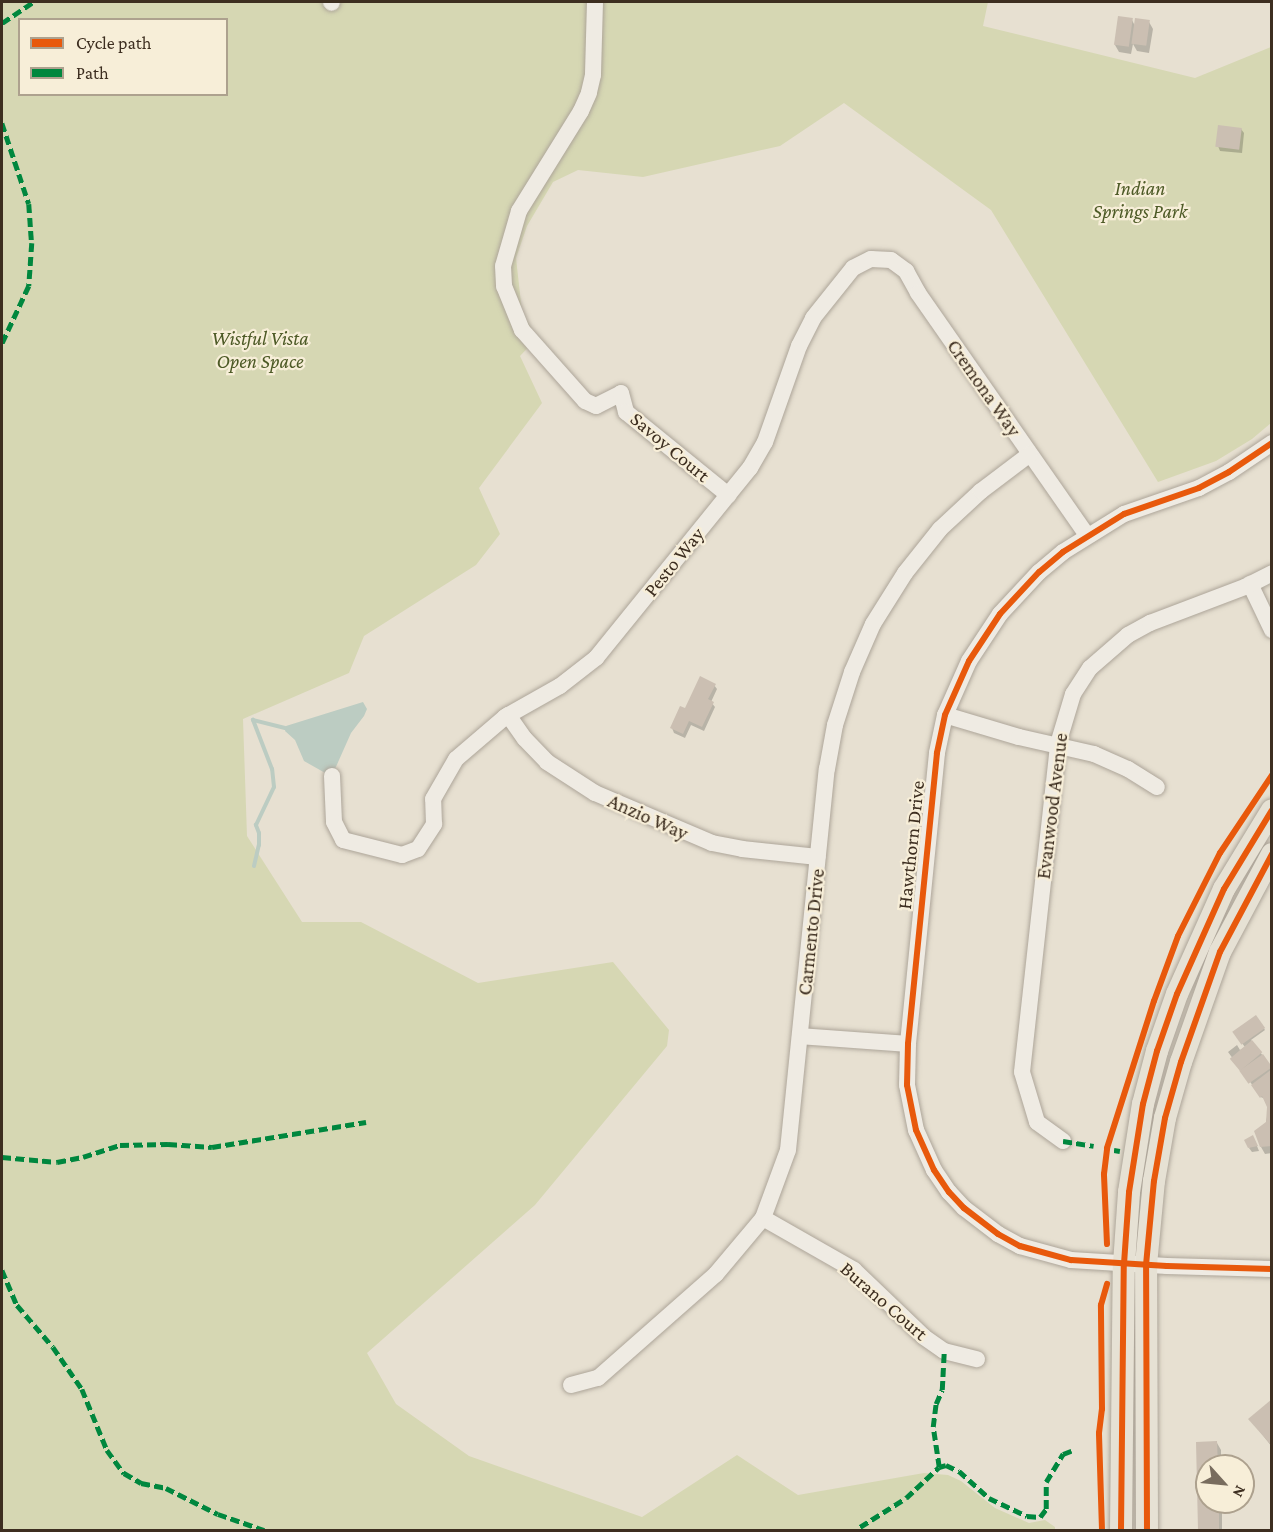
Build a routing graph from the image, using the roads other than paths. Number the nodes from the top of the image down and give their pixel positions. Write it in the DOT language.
graph roads {
  1 [pos="595,2"];
  2 [pos="870,259"];
  3 [pos="1272,443"];
  4 [pos="1030,454"];
  5 [pos="728,495"];
  6 [pos="1087,535"];
  7 [pos="1272,573"];
  8 [pos="1250,584"];
  9 [pos="1272,630"];
  10 [pos="508,715"];
  11 [pos="945,715"];
  12 [pos="1058,744"];
  13 [pos="332,776"];
  14 [pos="1157,787"];
  15 [pos="1272,810"];
  16 [pos="1272,854"];
  17 [pos="818,857"];
  18 [pos="800,1036"];
  19 [pos="908,1044"];
  20 [pos="1063,1141"];
  21 [pos="763,1218"];
  22 [pos="1135,1264"];
  23 [pos="1272,1269"];
  24 [pos="977,1359"];
  25 [pos="571,1386"];
  26 [pos="1121,1530"];
  27 [pos="1147,1530"];
  1 -- 5 [label="street, Savoy Court"];
  2 -- 4 [label="street, Cremona Way"];
  2 -- 5 [label="street, Pesto Way"];
  3 -- 6 [label="street, Hawthorn Drive"];
  4 -- 6 [label="street, Cremona Way"];
  4 -- 17 [label="street, Carmento Drive"];
  5 -- 10 [label="street, Pesto Way"];
  6 -- 11 [label="street, Hawthorn Drive"];
  7 -- 8 [label="street, Evanwood Avenue"];
  8 -- 9 [label="street"];
  8 -- 12 [label="street, Evanwood Avenue"];
  10 -- 13 [label="street, Pesto Way"];
  10 -- 17 [label="street, Anzio Way"];
  11 -- 12 [label="street"];
  11 -- 19 [label="street, Hawthorn Drive"];
  12 -- 14 [label="street"];
  12 -- 20 [label="street, Evanwood Avenue"];
  15 -- 22 [label="main road"];
  16 -- 22 [label="main road"];
  17 -- 18 [label="street, Carmento Drive"];
  18 -- 19 [label="street"];
  18 -- 21 [label="street, Carmento Drive"];
  19 -- 22 [label="street, Hawthorn Drive"];
  21 -- 24 [label="street, Burano Court"];
  21 -- 25 [label="street, Carmento Drive"];
  22 -- 23 [label="street, Hawthorn Drive"];
  22 -- 26 [label="main road"];
  22 -- 27 [label="main road"];
}
